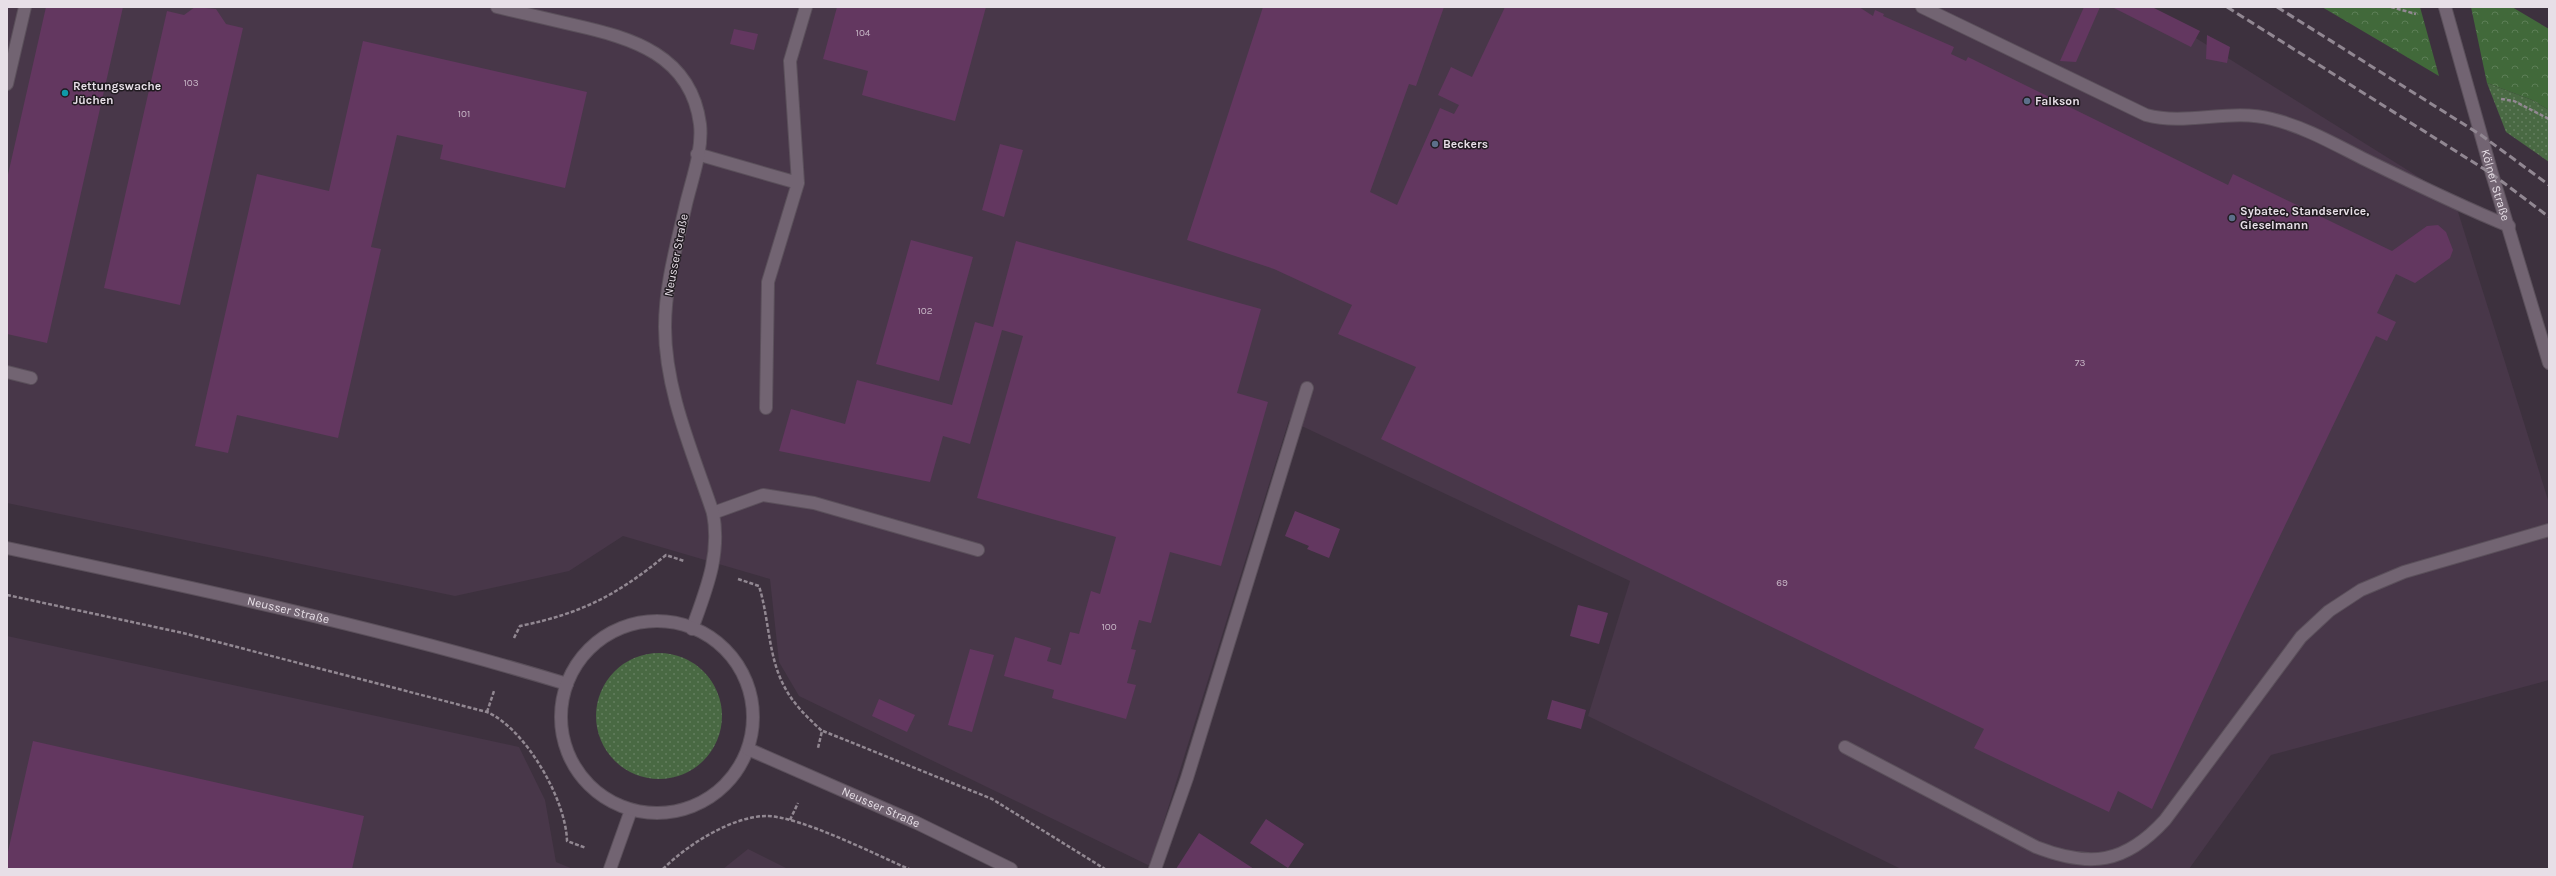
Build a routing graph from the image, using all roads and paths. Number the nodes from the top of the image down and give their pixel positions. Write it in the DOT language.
graph roads {
  1 [pos="25,7"];
  2 [pos="497,7"];
  3 [pos="806,7"];
  4 [pos="1922,7"];
  5 [pos="2445,7"];
  6 [pos="7,84"];
  7 [pos="2470,95"];
  8 [pos="2549,119"];
  9 [pos="697,154"];
  10 [pos="798,183"];
  11 [pos="2509,226"];
  12 [pos="2549,363"];
  13 [pos="7,372"];
  14 [pos="31,378"];
  15 [pos="1306,388"];
  16 [pos="766,408"];
  17 [pos="713,513"];
  18 [pos="2549,530"];
  19 [pos="7,548"];
  20 [pos="978,550"];
  21 [pos="7,595"];
  22 [pos="692,629"];
  23 [pos="567,684"];
  24 [pos="822,731"];
  25 [pos="1845,747"];
  26 [pos="748,750"];
  27 [pos="631,810"];
  28 [pos="612,864"];
  29 [pos="663,869"];
  30 [pos="909,869"];
  31 [pos="1011,869"];
  32 [pos="1105,869"];
  33 [pos="1155,869"];
  1 -- 6 [label="main road"];
  2 -- 9 [label="main road, Neusser Straße"];
  3 -- 10 [label="main road"];
  4 -- 11 [label="main road"];
  5 -- 7 [label="main road, Kölner Straße"];
  7 -- 8 [label="path"];
  7 -- 11 [label="main road, Kölner Straße"];
  9 -- 10 [label="main road"];
  9 -- 17 [label="main road, Neusser Straße"];
  10 -- 16 [label="main road"];
  11 -- 12 [label="main road, Kölner Straße"];
  13 -- 14 [label="main road"];
  15 -- 33 [label="main road"];
  17 -- 20 [label="main road"];
  17 -- 22 [label="main road, Neusser Straße"];
  18 -- 25 [label="main road"];
  19 -- 23 [label="main road, Neusser Straße"];
  21 -- 28 [label="path"];
  22 -- 23 [label="main road"];
  22 -- 26 [label="main road"];
  23 -- 27 [label="main road"];
  24 -- 32 [label="path"];
  26 -- 27 [label="main road"];
  26 -- 31 [label="main road, Neusser Straße"];
  27 -- 28 [label="main road"];
  29 -- 30 [label="path"];
}
